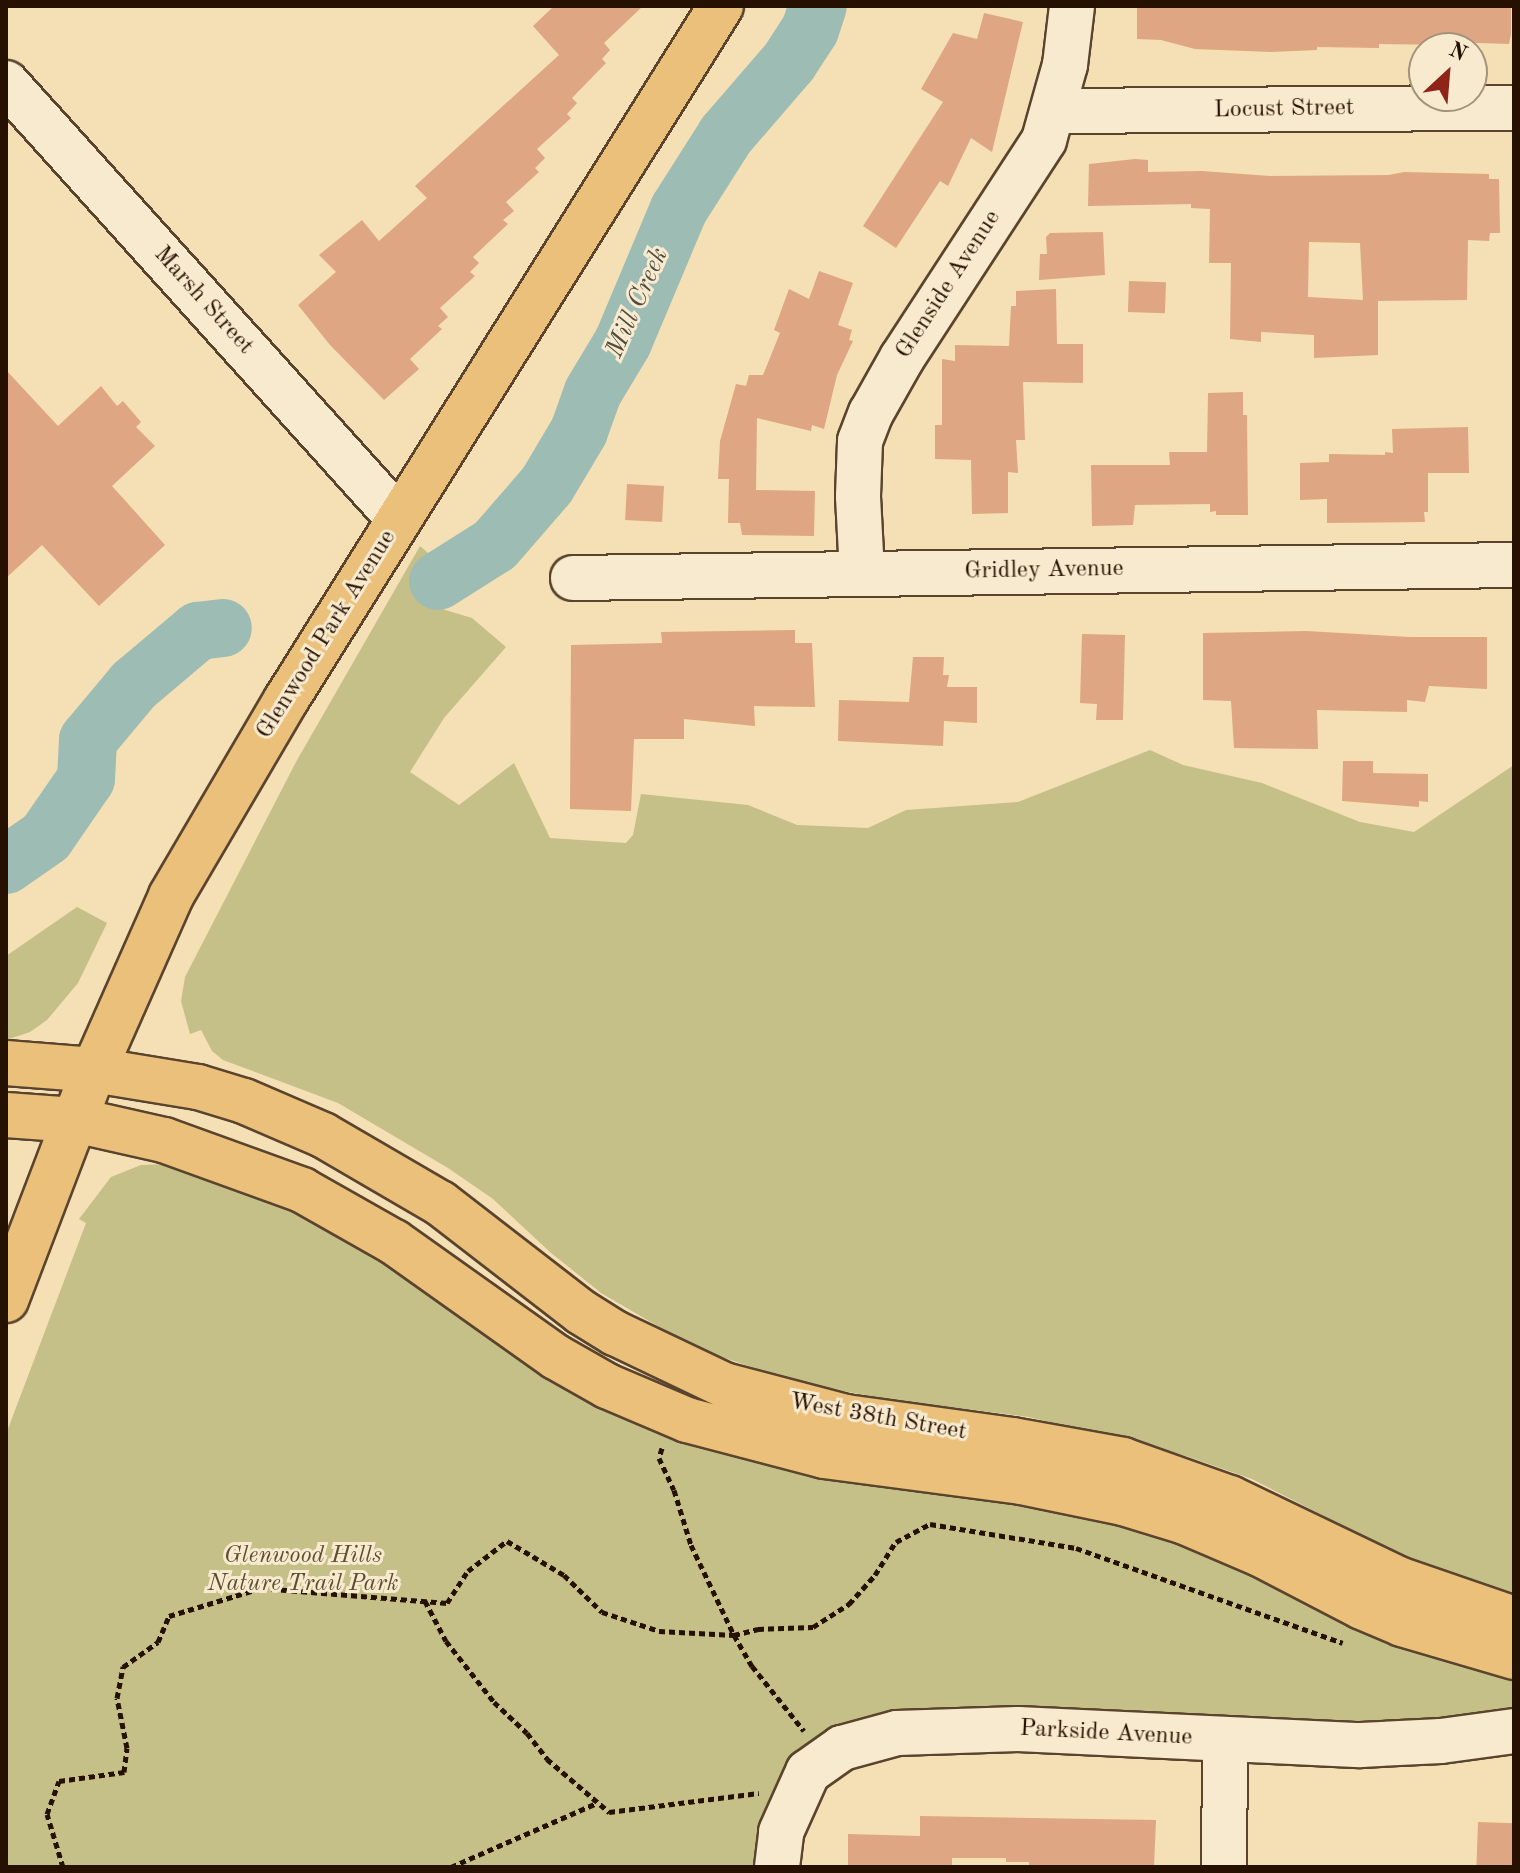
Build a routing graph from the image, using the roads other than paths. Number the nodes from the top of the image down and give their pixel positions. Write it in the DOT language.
graph roads {
  1 [pos="721,6"];
  2 [pos="1072,6"];
  3 [pos="6,83"];
  4 [pos="1514,108"];
  5 [pos="1055,111"];
  6 [pos="399,519"];
  7 [pos="1514,565"];
  8 [pos="862,573"];
  9 [pos="573,578"];
  10 [pos="6,1063"];
  11 [pos="94,1070"];
  12 [pos="6,1115"];
  13 [pos="75,1120"];
  14 [pos="8,1285"];
  15 [pos="1514,1619"];
  16 [pos="1514,1657"];
  17 [pos="1514,1731"];
  18 [pos="1225,1740"];
  19 [pos="777,1867"];
  20 [pos="1224,1867"];
  1 -- 6 [label="main road, Glenwood Park Avenue"];
  2 -- 5 [label="street, Glenside Avenue"];
  3 -- 6 [label="street, Marsh Street"];
  4 -- 5 [label="street, Locust Street"];
  5 -- 8 [label="street, Glenside Avenue"];
  6 -- 11 [label="main road, Glenwood Park Avenue"];
  7 -- 8 [label="street, Gridley Avenue"];
  8 -- 9 [label="street, Gridley Avenue"];
  10 -- 11 [label="main road, West 38th Street"];
  11 -- 13 [label="main road, Glenwood Park Avenue"];
  11 -- 15 [label="main road, West 38th Street"];
  12 -- 13 [label="main road, West 38th Street"];
  13 -- 14 [label="main road, Glenwood Park Avenue"];
  13 -- 16 [label="main road, West 38th Street"];
  17 -- 18 [label="street, Parkside Avenue"];
  18 -- 19 [label="street, Parkside Avenue"];
  18 -- 20 [label="street"];
}
